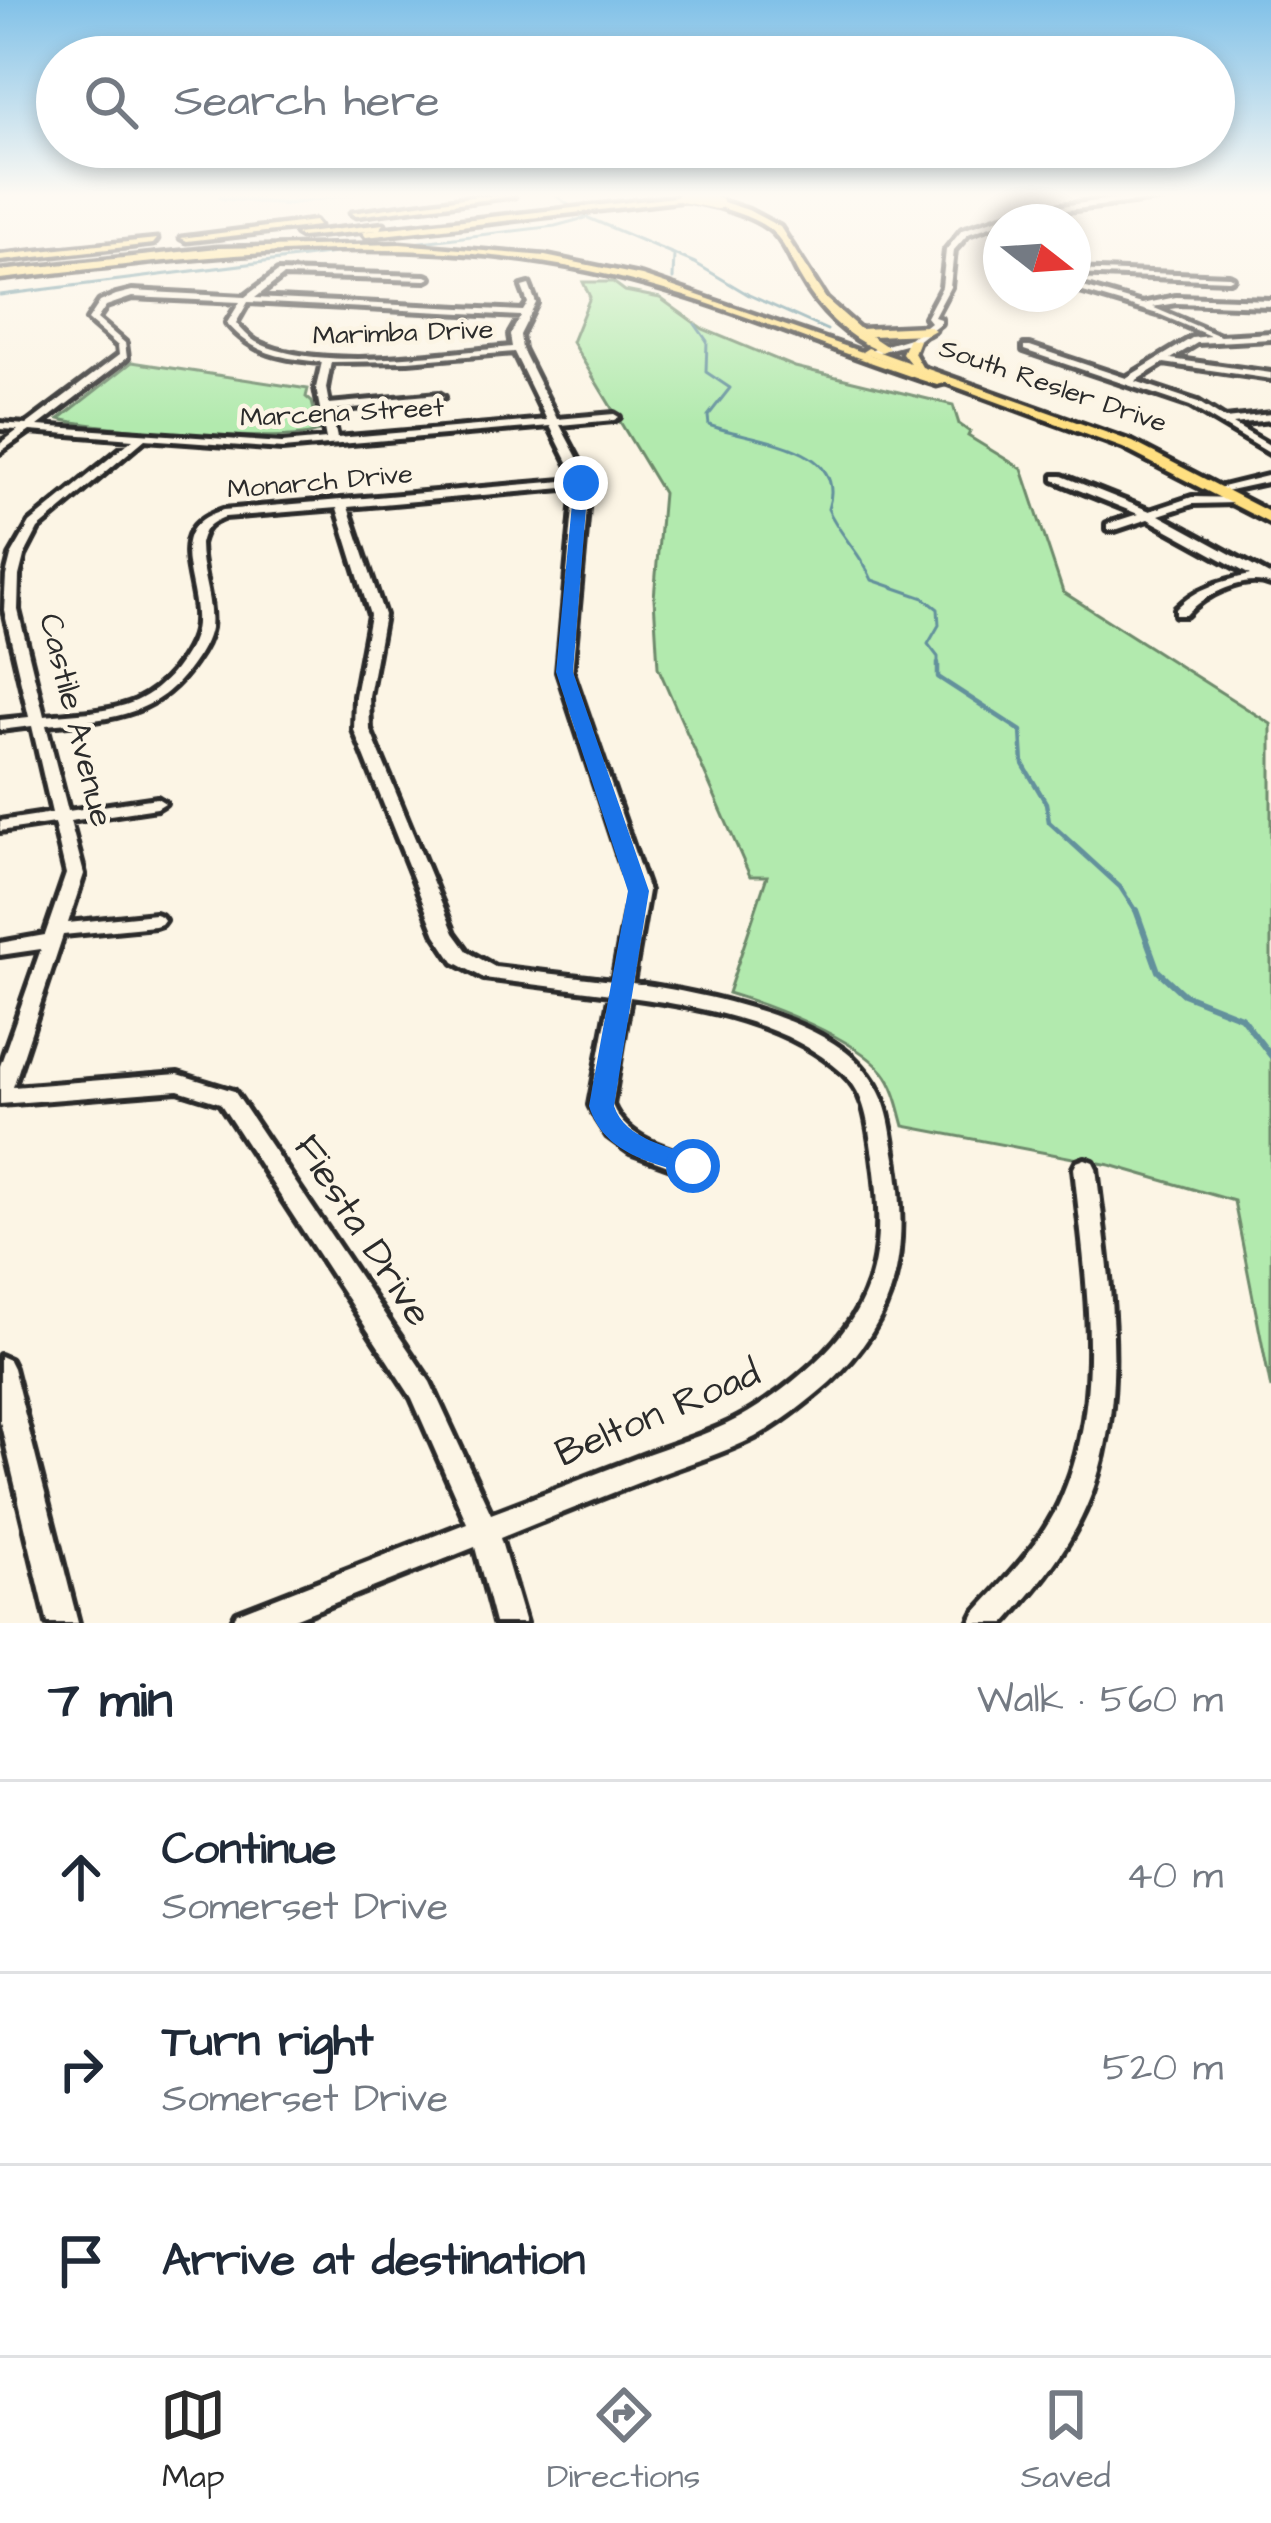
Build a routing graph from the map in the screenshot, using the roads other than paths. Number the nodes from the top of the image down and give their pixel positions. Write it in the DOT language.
graph roads {
  1 [pos="608,272"];
  2 [pos="805,272"];
  3 [pos="955,272"];
  4 [pos="1091,273"];
  5 [pos="426,278"];
  6 [pos="1229,278"];
  7 [pos="526,286"];
  8 [pos="1091,291"];
  9 [pos="245,301"];
  10 [pos="1271,303"];
  11 [pos="1141,306"];
  12 [pos="358,307"];
  13 [pos="743,313"];
  14 [pos="526,314"];
  15 [pos="349,316"];
  16 [pos="931,326"];
  17 [pos="848,327"];
  18 [pos="1271,336"];
  19 [pos="1216,337"];
  20 [pos="913,340"];
  21 [pos="1027,348"];
  22 [pos="518,349"];
  23 [pos="875,350"];
  24 [pos="327,359"];
  25 [pos="1161,360"];
  26 [pos="918,364"];
  27 [pos="1271,376"];
  28 [pos="1128,381"];
  29 [pos="942,382"];
  30 [pos="440,398"];
  31 [pos="327,407"];
  32 [pos="1271,416"];
  33 [pos="614,417"];
  34 [pos="1228,421"];
  35 [pos="556,422"];
  36 [pos="0,426"];
  37 [pos="31,427"];
  38 [pos="141,437"];
  39 [pos="332,442"];
  40 [pos="0,449"];
  41 [pos="1271,451"];
  42 [pos="1058,478"];
  43 [pos="1195,478"];
  44 [pos="1271,478"];
  45 [pos="581,483"];
  46 [pos="1235,493"];
  47 [pos="1192,501"];
  48 [pos="1271,505"];
  49 [pos="342,506"];
  50 [pos="1150,515"];
  51 [pos="1271,519"];
  52 [pos="1112,527"];
  53 [pos="6,572"];
  54 [pos="1267,579"];
  55 [pos="1181,612"];
  56 [pos="39,719"];
  57 [pos="0,725"];
  58 [pos="157,803"];
  59 [pos="64,818"];
  60 [pos="0,826"];
  61 [pos="155,920"];
  62 [pos="55,935"];
  63 [pos="0,949"];
  64 [pos="620,991"];
  65 [pos="0,1096"];
  66 [pos="693,1166"];
  67 [pos="1084,1168"];
  68 [pos="0,1368"];
  69 [pos="484,1529"];
  70 [pos="63,1623"];
  71 [pos="247,1623"];
  72 [pos="511,1623"];
  73 [pos="985,1623"];
  1 -- 13 [label="highway"];
  2 -- 17 [label="highway"];
  3 -- 16 [label="street"];
  4 -- 6 [label="street"];
  5 -- 9 [label="street, Marimba Drive"];
  7 -- 14 [label="street"];
  8 -- 11 [label="street"];
  9 -- 12 [label="street"];
  9 -- 24 [label="street, Marimba Drive"];
  9 -- 37 [label="street"];
  10 -- 11 [label="street"];
  11 -- 19 [label="street"];
  12 -- 14 [label="street"];
  12 -- 15 [label="street"];
  13 -- 23 [label="highway"];
  13 -- 29 [label="highway"];
  14 -- 22 [label="street"];
  16 -- 17 [label="highway"];
  16 -- 20 [label="street"];
  17 -- 23 [label="highway"];
  18 -- 19 [label="street"];
  19 -- 25 [label="street"];
  20 -- 23 [label="street"];
  20 -- 26 [label="main road"];
  21 -- 28 [label="street"];
  22 -- 24 [label="street, Marimba Drive"];
  22 -- 35 [label="street"];
  23 -- 26 [label="main road, South Resler Drive"];
  23 -- 29 [label="main road, South Resler Drive"];
  24 -- 31 [label="street"];
  25 -- 27 [label="street"];
  25 -- 28 [label="street"];
  26 -- 46 [label="main road, South Resler Drive"];
  28 -- 34 [label="street"];
  29 -- 43 [label="main road, South Resler Drive"];
  30 -- 31 [label="street"];
  31 -- 39 [label="street"];
  32 -- 34 [label="street"];
  33 -- 35 [label="street, Marcena Street"];
  34 -- 41 [label="street"];
  35 -- 39 [label="street, Marcena Street"];
  35 -- 45 [label="street"];
  36 -- 37 [label="street, Marcena Street"];
  37 -- 38 [label="street, Marcena Street"];
  37 -- 40 [label="street"];
  38 -- 39 [label="street, Marcena Street"];
  38 -- 53 [label="street, Castile Avenue"];
  42 -- 50 [label="street"];
  43 -- 46 [label="main road, South Resler Drive"];
  43 -- 47 [label="street"];
  44 -- 46 [label="street"];
  45 -- 49 [label="street, Monarch Drive"];
  45 -- 64 [label="street"];
  46 -- 47 [label="street"];
  46 -- 48 [label="main road, South Resler Drive"];
  46 -- 51 [label="main road, South Resler Drive"];
  47 -- 50 [label="street"];
  49 -- 56 [label="street, Monarch Drive"];
  49 -- 64 [label="street, Belton Road"];
  50 -- 52 [label="street"];
  50 -- 54 [label="street"];
  53 -- 56 [label="street, Castile Avenue"];
  54 -- 55 [label="street"];
  56 -- 57 [label="street, Monarch Drive"];
  56 -- 59 [label="street, Castile Avenue"];
  58 -- 59 [label="street"];
  59 -- 60 [label="street"];
  59 -- 62 [label="street, Castile Avenue"];
  61 -- 62 [label="street"];
  62 -- 63 [label="street"];
  62 -- 65 [label="street, Castile Avenue"];
  64 -- 66 [label="street"];
  64 -- 69 [label="street, Belton Road"];
  65 -- 69 [label="street, Fiesta Drive"];
  67 -- 73 [label="street"];
  68 -- 70 [label="street"];
  69 -- 71 [label="street, Belton Road"];
  69 -- 72 [label="street, Fiesta Drive"];
}
